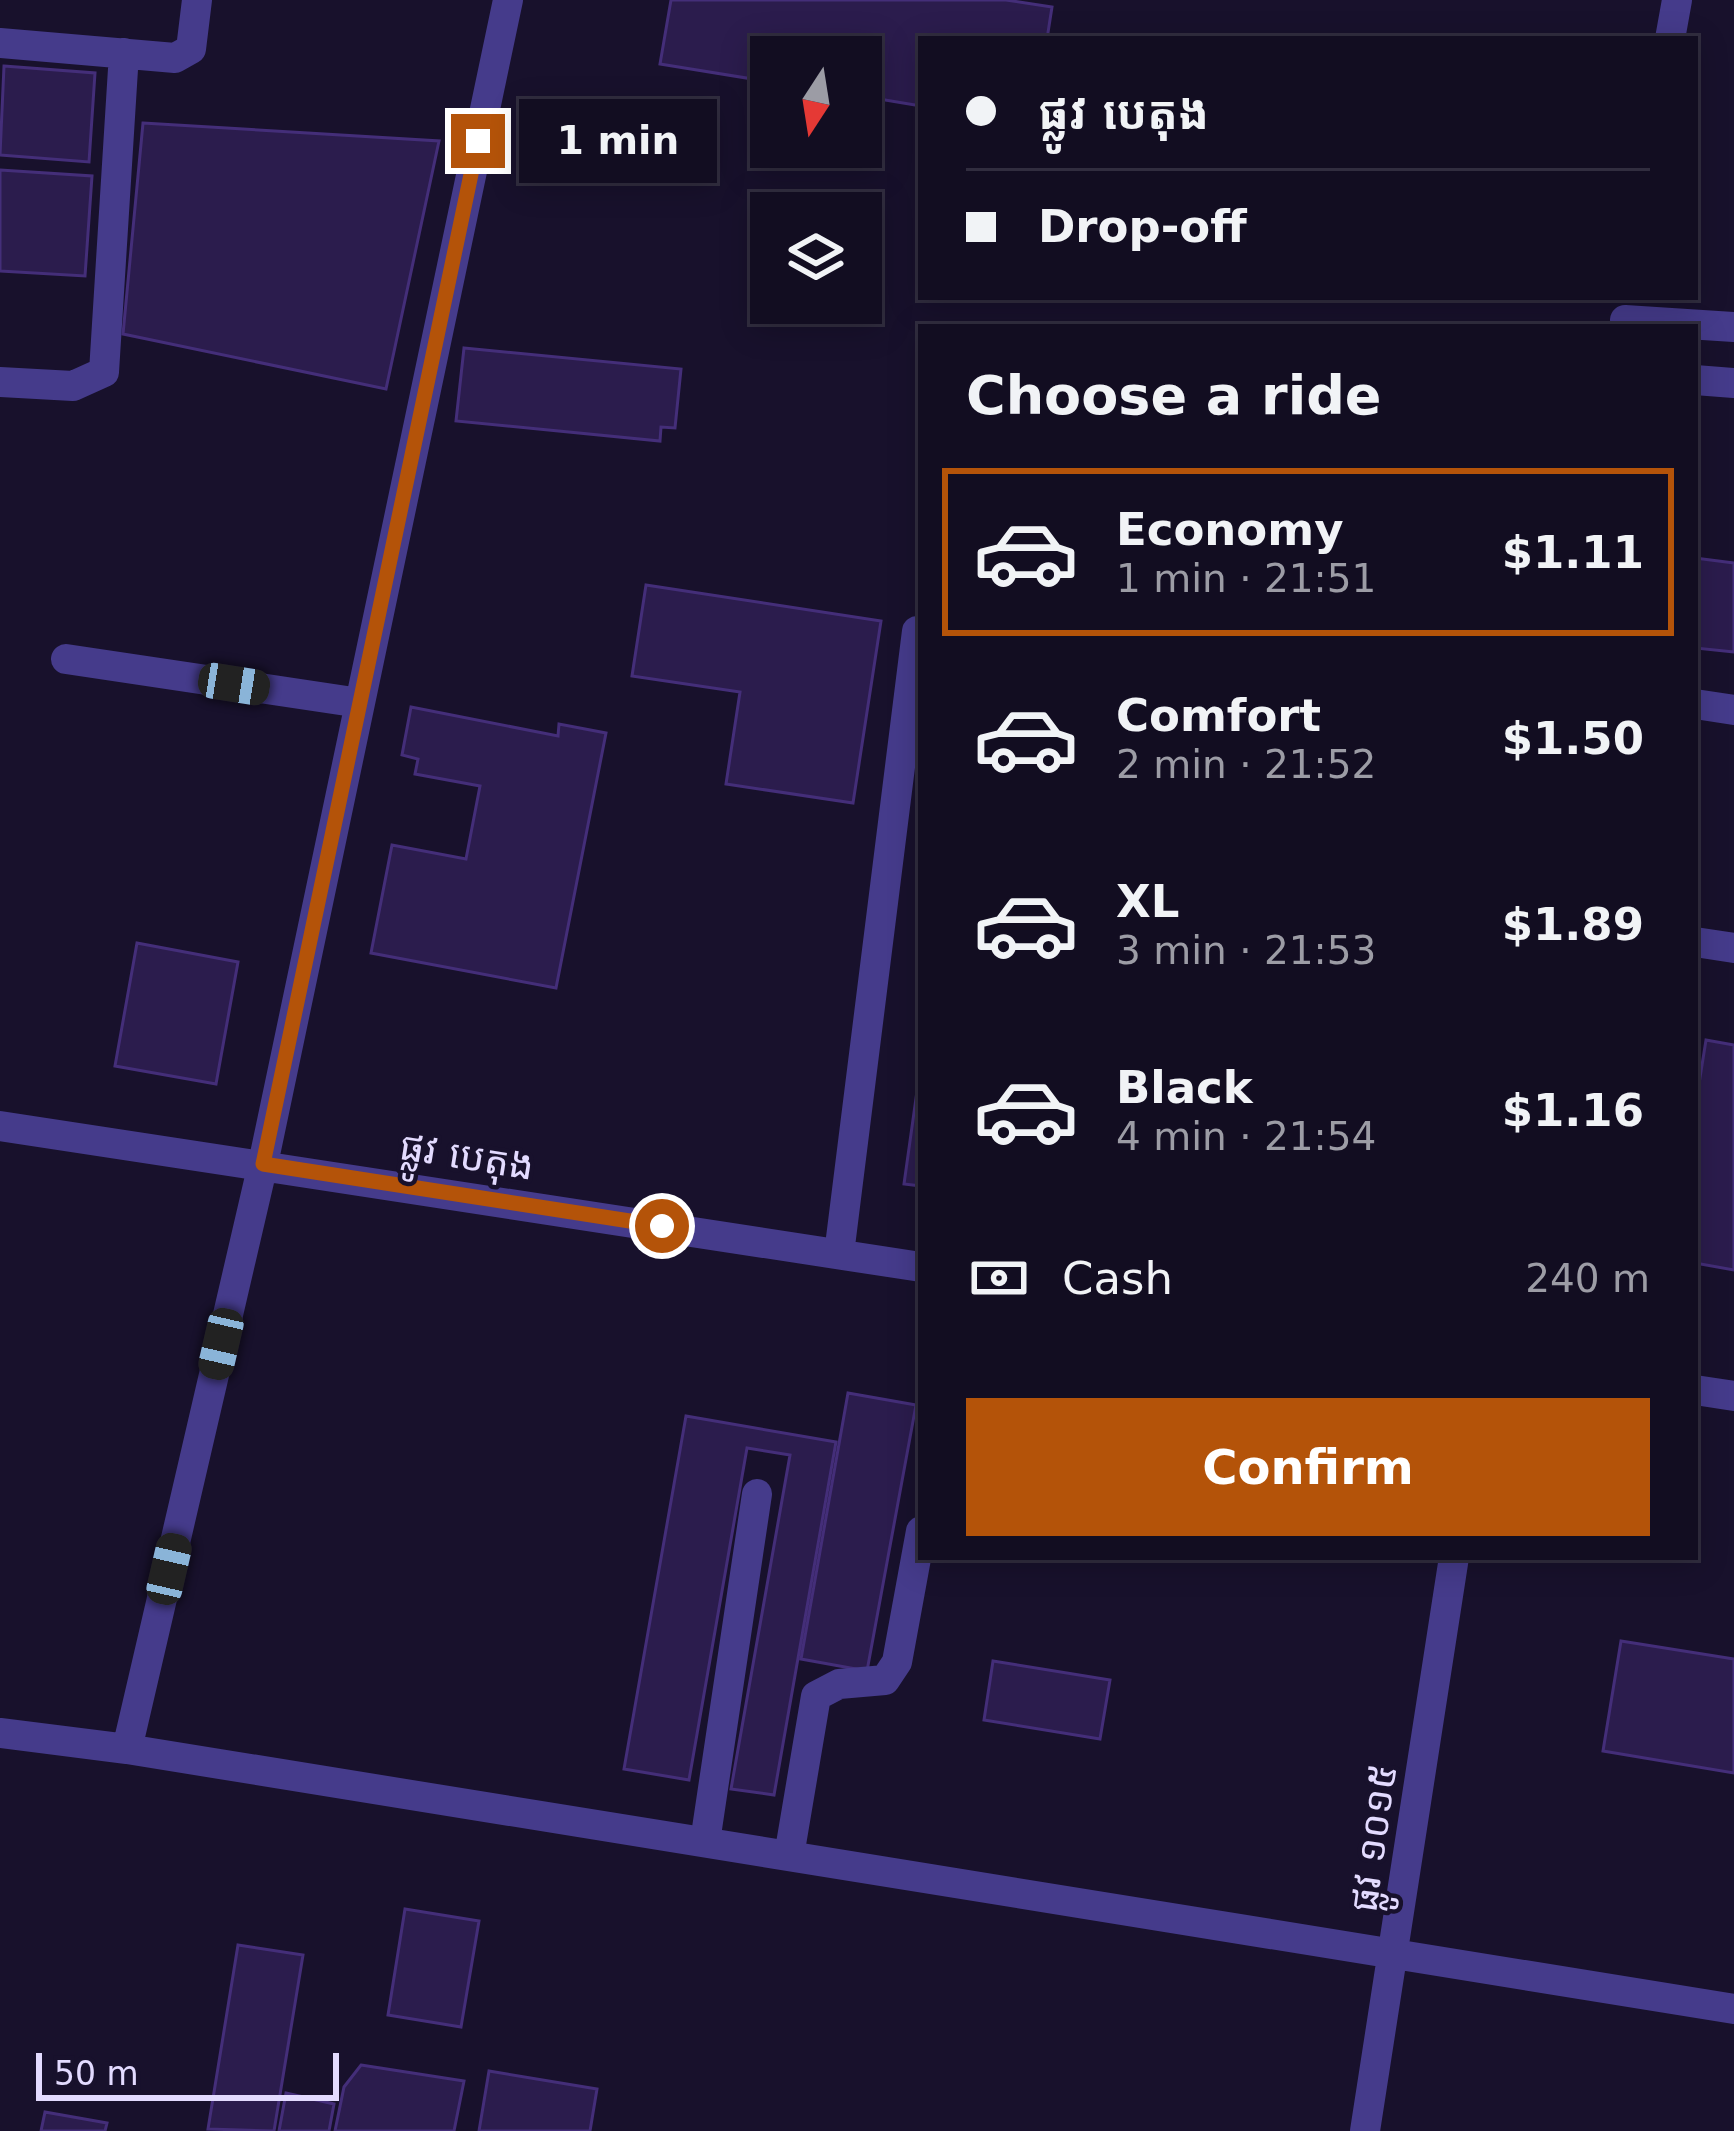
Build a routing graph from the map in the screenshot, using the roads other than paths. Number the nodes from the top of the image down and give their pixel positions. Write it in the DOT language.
graph roads {
  1 [pos="197,0"];
  2 [pos="508,0"];
  3 [pos="1677,0"];
  4 [pos="1671,36"];
  5 [pos="0,43"];
  6 [pos="124,53"];
  7 [pos="1626,315"];
  8 [pos="1734,327"];
  9 [pos="1698,380"];
  10 [pos="0,382"];
  11 [pos="1734,383"];
  12 [pos="917,631"];
  13 [pos="66,659"];
  14 [pos="360,703"];
  15 [pos="1698,704"];
  16 [pos="1734,710"];
  17 [pos="1698,942"];
  18 [pos="1734,948"];
  19 [pos="0,1126"];
  20 [pos="263,1164"];
  21 [pos="839,1254"];
  22 [pos="918,1267"];
  23 [pos="1698,1390"];
  24 [pos="1734,1396"];
  25 [pos="757,1494"];
  26 [pos="918,1547"];
  27 [pos="1454,1560"];
  28 [pos="0,1733"];
  29 [pos="127,1749"];
  30 [pos="705,1842"];
  31 [pos="789,1856"];
  32 [pos="1395,1954"];
  33 [pos="1734,2008"];
  34 [pos="1366,2131"];
  1 -- 6 [label="street"];
  2 -- 14 [label="street"];
  3 -- 4 [label="street"];
  5 -- 6 [label="street"];
  6 -- 10 [label="street"];
  7 -- 8 [label="street"];
  9 -- 11 [label="street"];
  12 -- 21 [label="street"];
  13 -- 14 [label="street"];
  14 -- 20 [label="street"];
  15 -- 16 [label="street"];
  17 -- 18 [label="street"];
  19 -- 20 [label="street, ផ្លូវ បេតុង"];
  20 -- 21 [label="street, ផ្លូវ បេតុង"];
  20 -- 29 [label="street"];
  21 -- 22 [label="street, ផ្លូវ បេតុង"];
  23 -- 24 [label="street"];
  25 -- 30 [label="street"];
  26 -- 31 [label="street"];
  27 -- 32 [label="street, ផ្លូវ ១០១៥"];
  28 -- 29 [label="street"];
  29 -- 30 [label="street"];
  30 -- 31 [label="street"];
  31 -- 32 [label="street"];
  32 -- 33 [label="street"];
  32 -- 34 [label="street, ផ្លូវ ១០១៥"];
}
